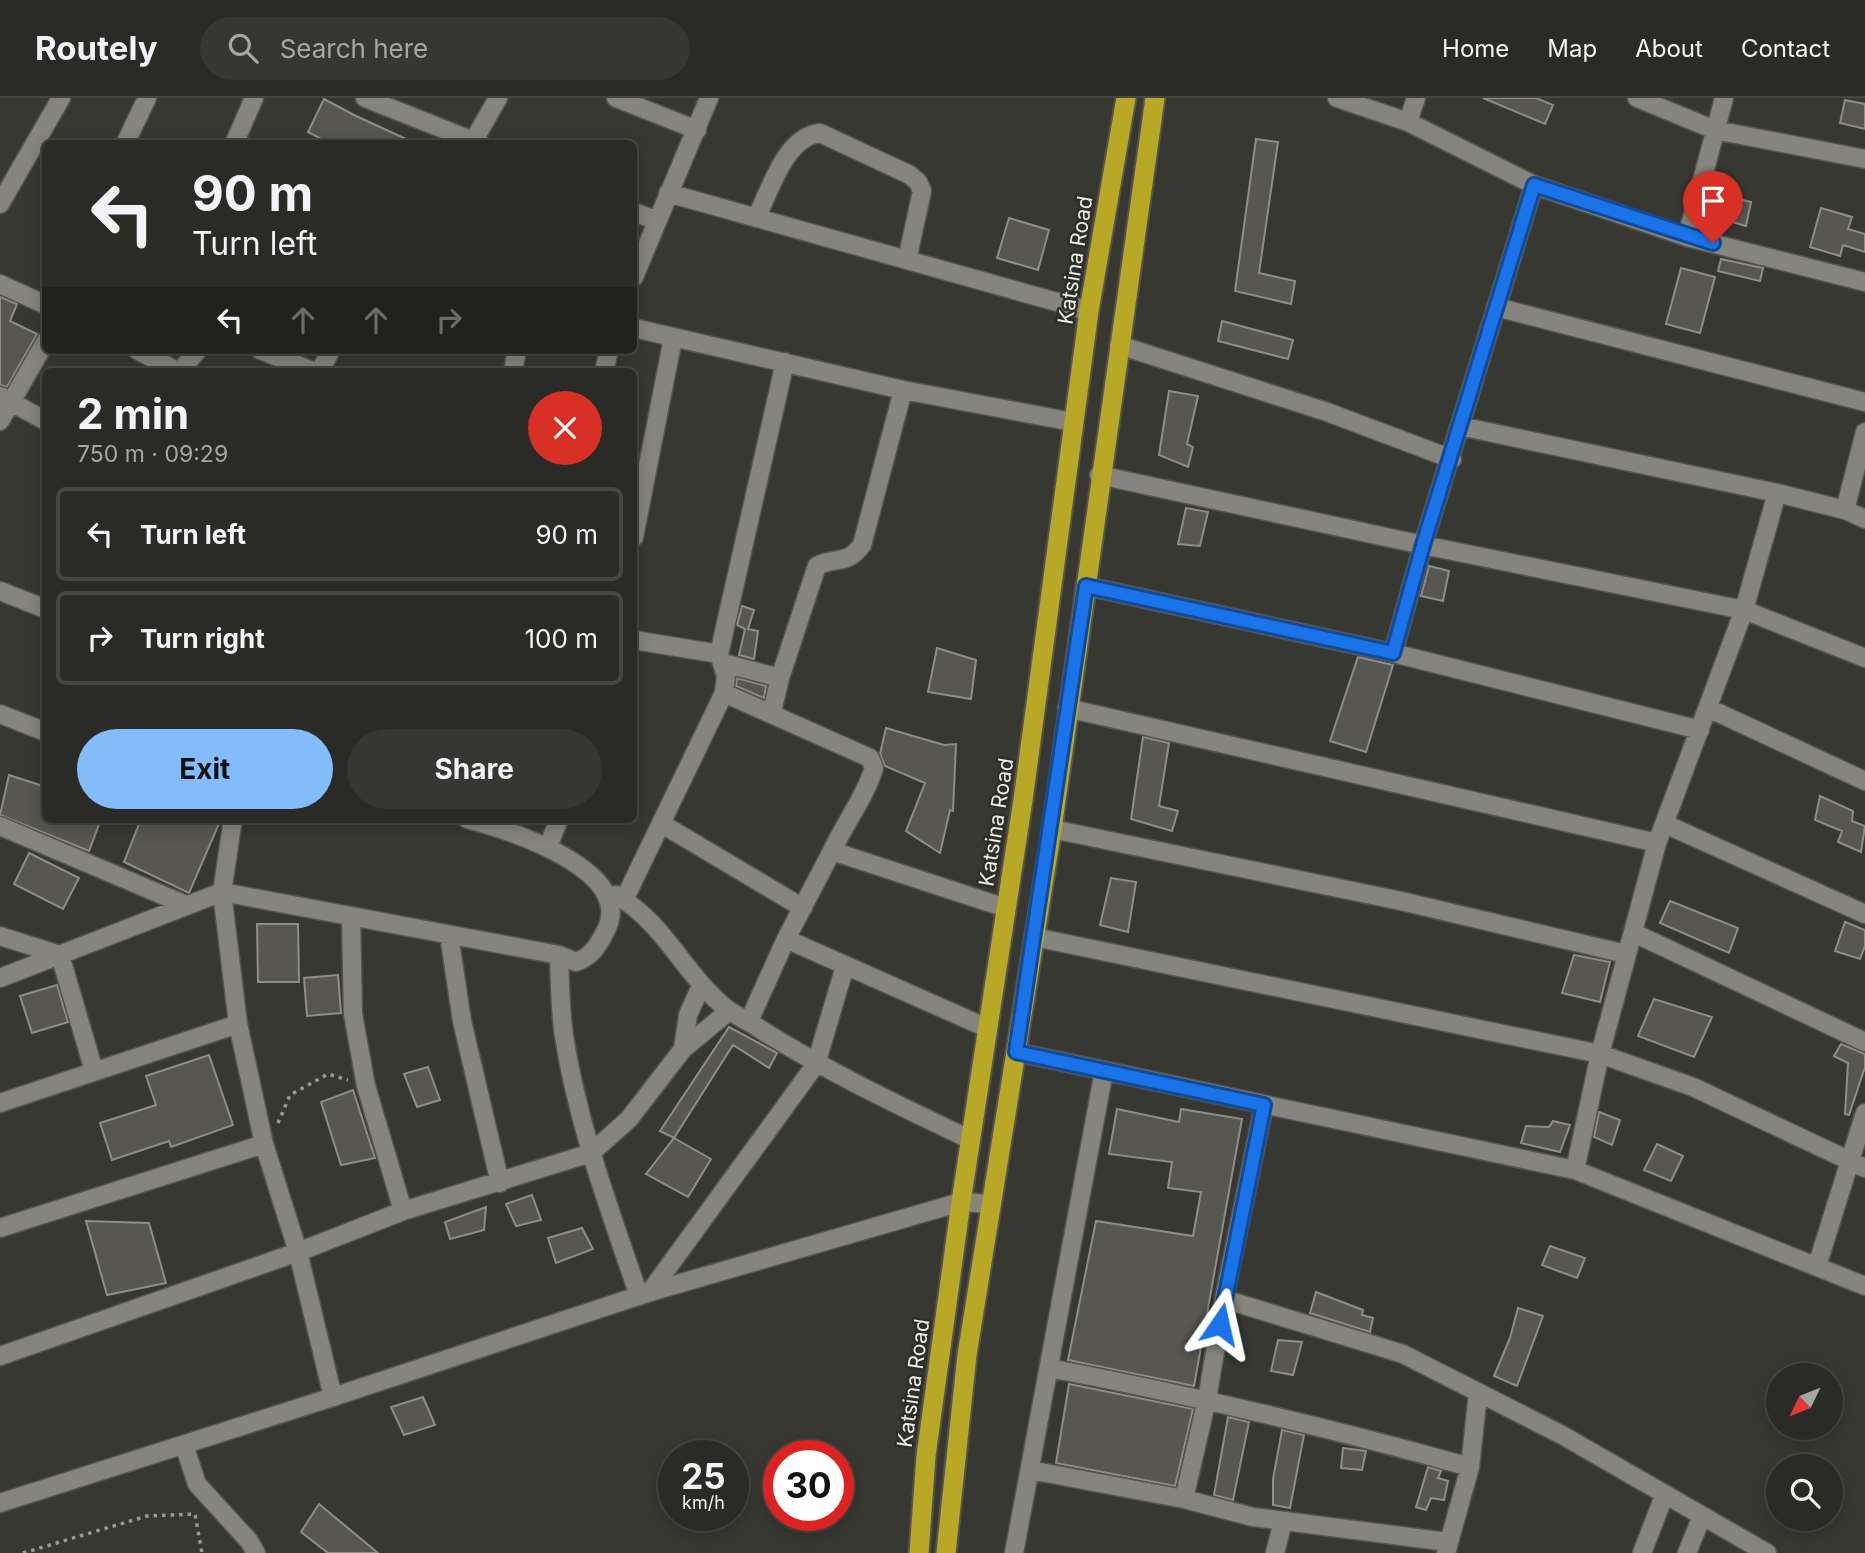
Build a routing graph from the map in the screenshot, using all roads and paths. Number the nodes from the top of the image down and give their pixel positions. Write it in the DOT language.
graph roads {
  1 [pos="61,98"];
  2 [pos="147,98"];
  3 [pos="254,98"];
  4 [pos="498,98"];
  5 [pos="616,98"];
  6 [pos="709,98"];
  7 [pos="1126,98"];
  8 [pos="1155,98"];
  9 [pos="1337,98"];
  10 [pos="1416,98"];
  11 [pos="1637,98"];
  12 [pos="1724,98"];
  13 [pos="375,100"];
  14 [pos="1408,122"];
  15 [pos="697,130"];
  16 [pos="1715,130"];
  17 [pos="445,138"];
  18 [pos="127,140"];
  19 [pos="236,140"];
  20 [pos="478,140"];
  21 [pos="1865,159"];
  22 [pos="1534,185"];
  23 [pos="668,193"];
  24 [pos="0,204"];
  25 [pos="637,213"];
  26 [pos="756,218"];
  27 [pos="655,220"];
  28 [pos="1687,237"];
  29 [pos="907,260"];
  30 [pos="637,269"];
  31 [pos="1865,282"];
  32 [pos="0,284"];
  33 [pos="42,303"];
  34 [pos="1496,307"];
  35 [pos="1089,311"];
  36 [pos="637,329"];
  37 [pos="673,338"];
  38 [pos="1119,345"];
  39 [pos="42,347"];
  40 [pos="194,354"];
  41 [pos="270,354"];
  42 [pos="158,355"];
  43 [pos="785,362"];
  44 [pos="175,368"];
  45 [pos="182,368"];
  46 [pos="305,368"];
  47 [pos="903,390"];
  48 [pos="6,398"];
  49 [pos="1865,402"];
  50 [pos="42,419"];
  51 [pos="0,421"];
  52 [pos="1073,422"];
  53 [pos="1460,426"];
  54 [pos="1865,432"];
  55 [pos="1452,459"];
  56 [pos="1099,475"];
  57 [pos="1777,493"];
  58 [pos="1845,510"];
  59 [pos="1865,519"];
  60 [pos="637,522"];
  61 [pos="1423,545"];
  62 [pos="1086,586"];
  63 [pos="0,591"];
  64 [pos="42,606"];
  65 [pos="1744,610"];
  66 [pos="637,641"];
  67 [pos="1393,653"];
  68 [pos="721,658"];
  69 [pos="1865,658"];
  70 [pos="779,678"];
  71 [pos="724,693"];
  72 [pos="1067,708"];
  73 [pos="1708,708"];
  74 [pos="772,712"];
  75 [pos="0,714"];
  76 [pos="42,730"];
  77 [pos="1700,730"];
  78 [pos="1865,781"];
  79 [pos="232,823"];
  80 [pos="482,823"];
  81 [pos="557,823"];
  82 [pos="662,824"];
  83 [pos="1665,824"];
  84 [pos="0,826"];
  85 [pos="1052,829"];
  86 [pos="1657,843"];
  87 [pos="548,847"];
  88 [pos="832,851"];
  89 [pos="606,890"];
  90 [pos="222,892"];
  91 [pos="624,900"];
  92 [pos="186,905"];
  93 [pos="803,908"];
  94 [pos="1006,908"];
  95 [pos="1865,914"];
  96 [pos="351,916"];
  97 [pos="1634,933"];
  98 [pos="449,935"];
  99 [pos="0,936"];
  100 [pos="1034,937"];
  101 [pos="786,939"];
  102 [pos="1626,954"];
  103 [pos="60,955"];
  104 [pos="559,956"];
  105 [pos="845,966"];
  106 [pos="0,978"];
  107 [pos="701,986"];
  108 [pos="729,1011"];
  109 [pos="749,1021"];
  110 [pos="238,1024"];
  111 [pos="987,1028"];
  112 [pos="1865,1042"];
  113 [pos="683,1049"];
  114 [pos="1016,1052"];
  115 [pos="1600,1055"];
  116 [pos="816,1064"];
  117 [pos="94,1071"];
  118 [pos="1104,1071"];
  119 [pos="366,1086"];
  120 [pos="0,1103"];
  121 [pos="1264,1105"];
  122 [pos="1865,1113"];
  123 [pos="270,1137"];
  124 [pos="971,1140"];
  125 [pos="591,1153"];
  126 [pos="1858,1164"];
  127 [pos="1575,1170"];
  128 [pos="500,1183"];
  129 [pos="961,1202"];
  130 [pos="992,1204"];
  131 [pos="402,1211"];
  132 [pos="1,1222"];
  133 [pos="298,1252"];
  134 [pos="1817,1266"];
  135 [pos="1865,1286"];
  136 [pos="644,1294"];
  137 [pos="1224,1299"];
  138 [pos="0,1356"];
  139 [pos="1049,1368"];
  140 [pos="1478,1393"];
  141 [pos="333,1397"];
  142 [pos="1207,1399"];
  143 [pos="184,1445"];
  144 [pos="1470,1467"];
  145 [pos="1030,1470"];
  146 [pos="1664,1496"];
  147 [pos="1184,1499"];
  148 [pos="0,1503"];
  149 [pos="1702,1516"];
  150 [pos="1283,1521"];
  151 [pos="1447,1548"];
  152 [pos="1760,1551"];
  153 [pos="23,1553"];
  154 [pos="202,1553"];
  155 [pos="256,1553"];
  156 [pos="919,1553"];
  157 [pos="946,1553"];
  158 [pos="1014,1553"];
  159 [pos="1275,1553"];
  160 [pos="1642,1553"];
  161 [pos="1687,1553"];
  1 -- 24 [label="street"];
  2 -- 18 [label="street"];
  3 -- 19 [label="street"];
  4 -- 20 [label="street"];
  5 -- 15 [label="street"];
  6 -- 15 [label="street"];
  7 -- 35 [label="highway, Katsina Road"];
  8 -- 38 [label="highway"];
  9 -- 14 [label="street"];
  10 -- 14 [label="street"];
  11 -- 16 [label="street"];
  12 -- 16 [label="street"];
  13 -- 17 [label="street"];
  14 -- 22 [label="street"];
  15 -- 23 [label="street"];
  16 -- 21 [label="street"];
  16 -- 28 [label="street"];
  22 -- 28 [label="street"];
  22 -- 34 [label="street"];
  23 -- 26 [label="street"];
  23 -- 27 [label="street"];
  25 -- 27 [label="street"];
  26 -- 29 [label="street"];
  26 -- 29 [label="street"];
  27 -- 30 [label="street"];
  28 -- 31 [label="street"];
  29 -- 35 [label="street"];
  32 -- 33 [label="street"];
  34 -- 49 [label="street"];
  34 -- 53 [label="street"];
  35 -- 52 [label="highway, Katsina Road"];
  36 -- 37 [label="street"];
  37 -- 43 [label="street"];
  37 -- 60 [label="street"];
  38 -- 55 [label="street"];
  38 -- 56 [label="highway"];
  39 -- 48 [label="street"];
  40 -- 45 [label="street"];
  41 -- 46 [label="street"];
  42 -- 44 [label="street"];
  43 -- 47 [label="street"];
  43 -- 68 [label="street"];
  47 -- 52 [label="street"];
  47 -- 70 [label="street"];
  48 -- 50 [label="street"];
  48 -- 51 [label="street"];
  52 -- 94 [label="highway, Katsina Road"];
  53 -- 55 [label="street"];
  53 -- 57 [label="street"];
  54 -- 58 [label="street"];
  55 -- 61 [label="street"];
  56 -- 61 [label="street"];
  56 -- 62 [label="highway"];
  57 -- 58 [label="street"];
  57 -- 65 [label="street"];
  58 -- 59 [label="street"];
  61 -- 65 [label="street"];
  61 -- 67 [label="street"];
  62 -- 67 [label="street"];
  62 -- 72 [label="highway"];
  63 -- 64 [label="street"];
  65 -- 69 [label="street"];
  65 -- 73 [label="street"];
  66 -- 68 [label="street"];
  67 -- 77 [label="street"];
  68 -- 70 [label="street"];
  68 -- 71 [label="street"];
  70 -- 74 [label="street"];
  71 -- 74 [label="street"];
  71 -- 82 [label="street"];
  72 -- 85 [label="highway"];
  72 -- 86 [label="street"];
  73 -- 77 [label="street"];
  73 -- 78 [label="street"];
  74 -- 88 [label="street"];
  75 -- 76 [label="street"];
  77 -- 83 [label="street"];
  79 -- 90 [label="street"];
  80 -- 87 [label="street"];
  81 -- 87 [label="street"];
  82 -- 91 [label="street"];
  82 -- 93 [label="street"];
  83 -- 86 [label="street"];
  83 -- 95 [label="street"];
  84 -- 92 [label="street"];
  85 -- 100 [label="highway"];
  85 -- 102 [label="street"];
  86 -- 97 [label="street"];
  87 -- 89 [label="street"];
  88 -- 93 [label="street"];
  88 -- 94 [label="street"];
  89 -- 91 [label="street"];
  89 -- 104 [label="street"];
  90 -- 92 [label="street"];
  90 -- 96 [label="street"];
  90 -- 110 [label="street"];
  91 -- 107 [label="street"];
  92 -- 103 [label="street"];
  93 -- 101 [label="street"];
  94 -- 111 [label="highway, Katsina Road"];
  96 -- 98 [label="street"];
  96 -- 119 [label="street"];
  97 -- 102 [label="street"];
  97 -- 112 [label="street"];
  98 -- 104 [label="street"];
  98 -- 128 [label="street"];
  99 -- 103 [label="street"];
  100 -- 114 [label="highway"];
  100 -- 115 [label="street"];
  101 -- 105 [label="street"];
  101 -- 109 [label="street"];
  102 -- 115 [label="street"];
  103 -- 106 [label="street"];
  103 -- 117 [label="street"];
  104 -- 125 [label="street"];
  105 -- 111 [label="street"];
  105 -- 116 [label="street"];
  107 -- 108 [label="street"];
  107 -- 113 [label="street"];
  108 -- 109 [label="street"];
  108 -- 113 [label="street"];
  109 -- 116 [label="street"];
  110 -- 117 [label="street"];
  110 -- 123 [label="street"];
  111 -- 124 [label="highway, Katsina Road"];
  113 -- 125 [label="street"];
  114 -- 118 [label="street"];
  114 -- 130 [label="highway"];
  115 -- 126 [label="street"];
  115 -- 127 [label="street"];
  116 -- 124 [label="street"];
  116 -- 136 [label="street"];
  117 -- 120 [label="street"];
  118 -- 121 [label="street"];
  118 -- 139 [label="street"];
  119 -- 123 [label="path"];
  119 -- 131 [label="street"];
  121 -- 127 [label="street"];
  121 -- 137 [label="street"];
  122 -- 126 [label="street"];
  123 -- 132 [label="street"];
  123 -- 133 [label="street"];
  124 -- 129 [label="highway, Katsina Road"];
  125 -- 128 [label="street"];
  125 -- 136 [label="street"];
  126 -- 134 [label="street"];
  127 -- 134 [label="street"];
  128 -- 131 [label="street"];
  129 -- 130 [label="street"];
  129 -- 136 [label="street"];
  129 -- 156 [label="highway, Katsina Road"];
  130 -- 157 [label="highway"];
  131 -- 133 [label="street"];
  133 -- 138 [label="street"];
  133 -- 141 [label="street"];
  134 -- 135 [label="street"];
  136 -- 141 [label="street"];
  137 -- 140 [label="street"];
  137 -- 142 [label="street"];
  139 -- 142 [label="street"];
  139 -- 145 [label="street"];
  140 -- 144 [label="street"];
  140 -- 146 [label="street"];
  141 -- 143 [label="street"];
  142 -- 144 [label="street"];
  142 -- 147 [label="street"];
  143 -- 148 [label="street"];
  143 -- 155 [label="street"];
  144 -- 151 [label="street"];
  145 -- 147 [label="street"];
  145 -- 158 [label="street"];
  146 -- 149 [label="street"];
  146 -- 160 [label="street"];
  147 -- 150 [label="street"];
  149 -- 152 [label="street"];
  149 -- 161 [label="street"];
  150 -- 151 [label="street"];
  150 -- 159 [label="street"];
  153 -- 154 [label="path"];
}
